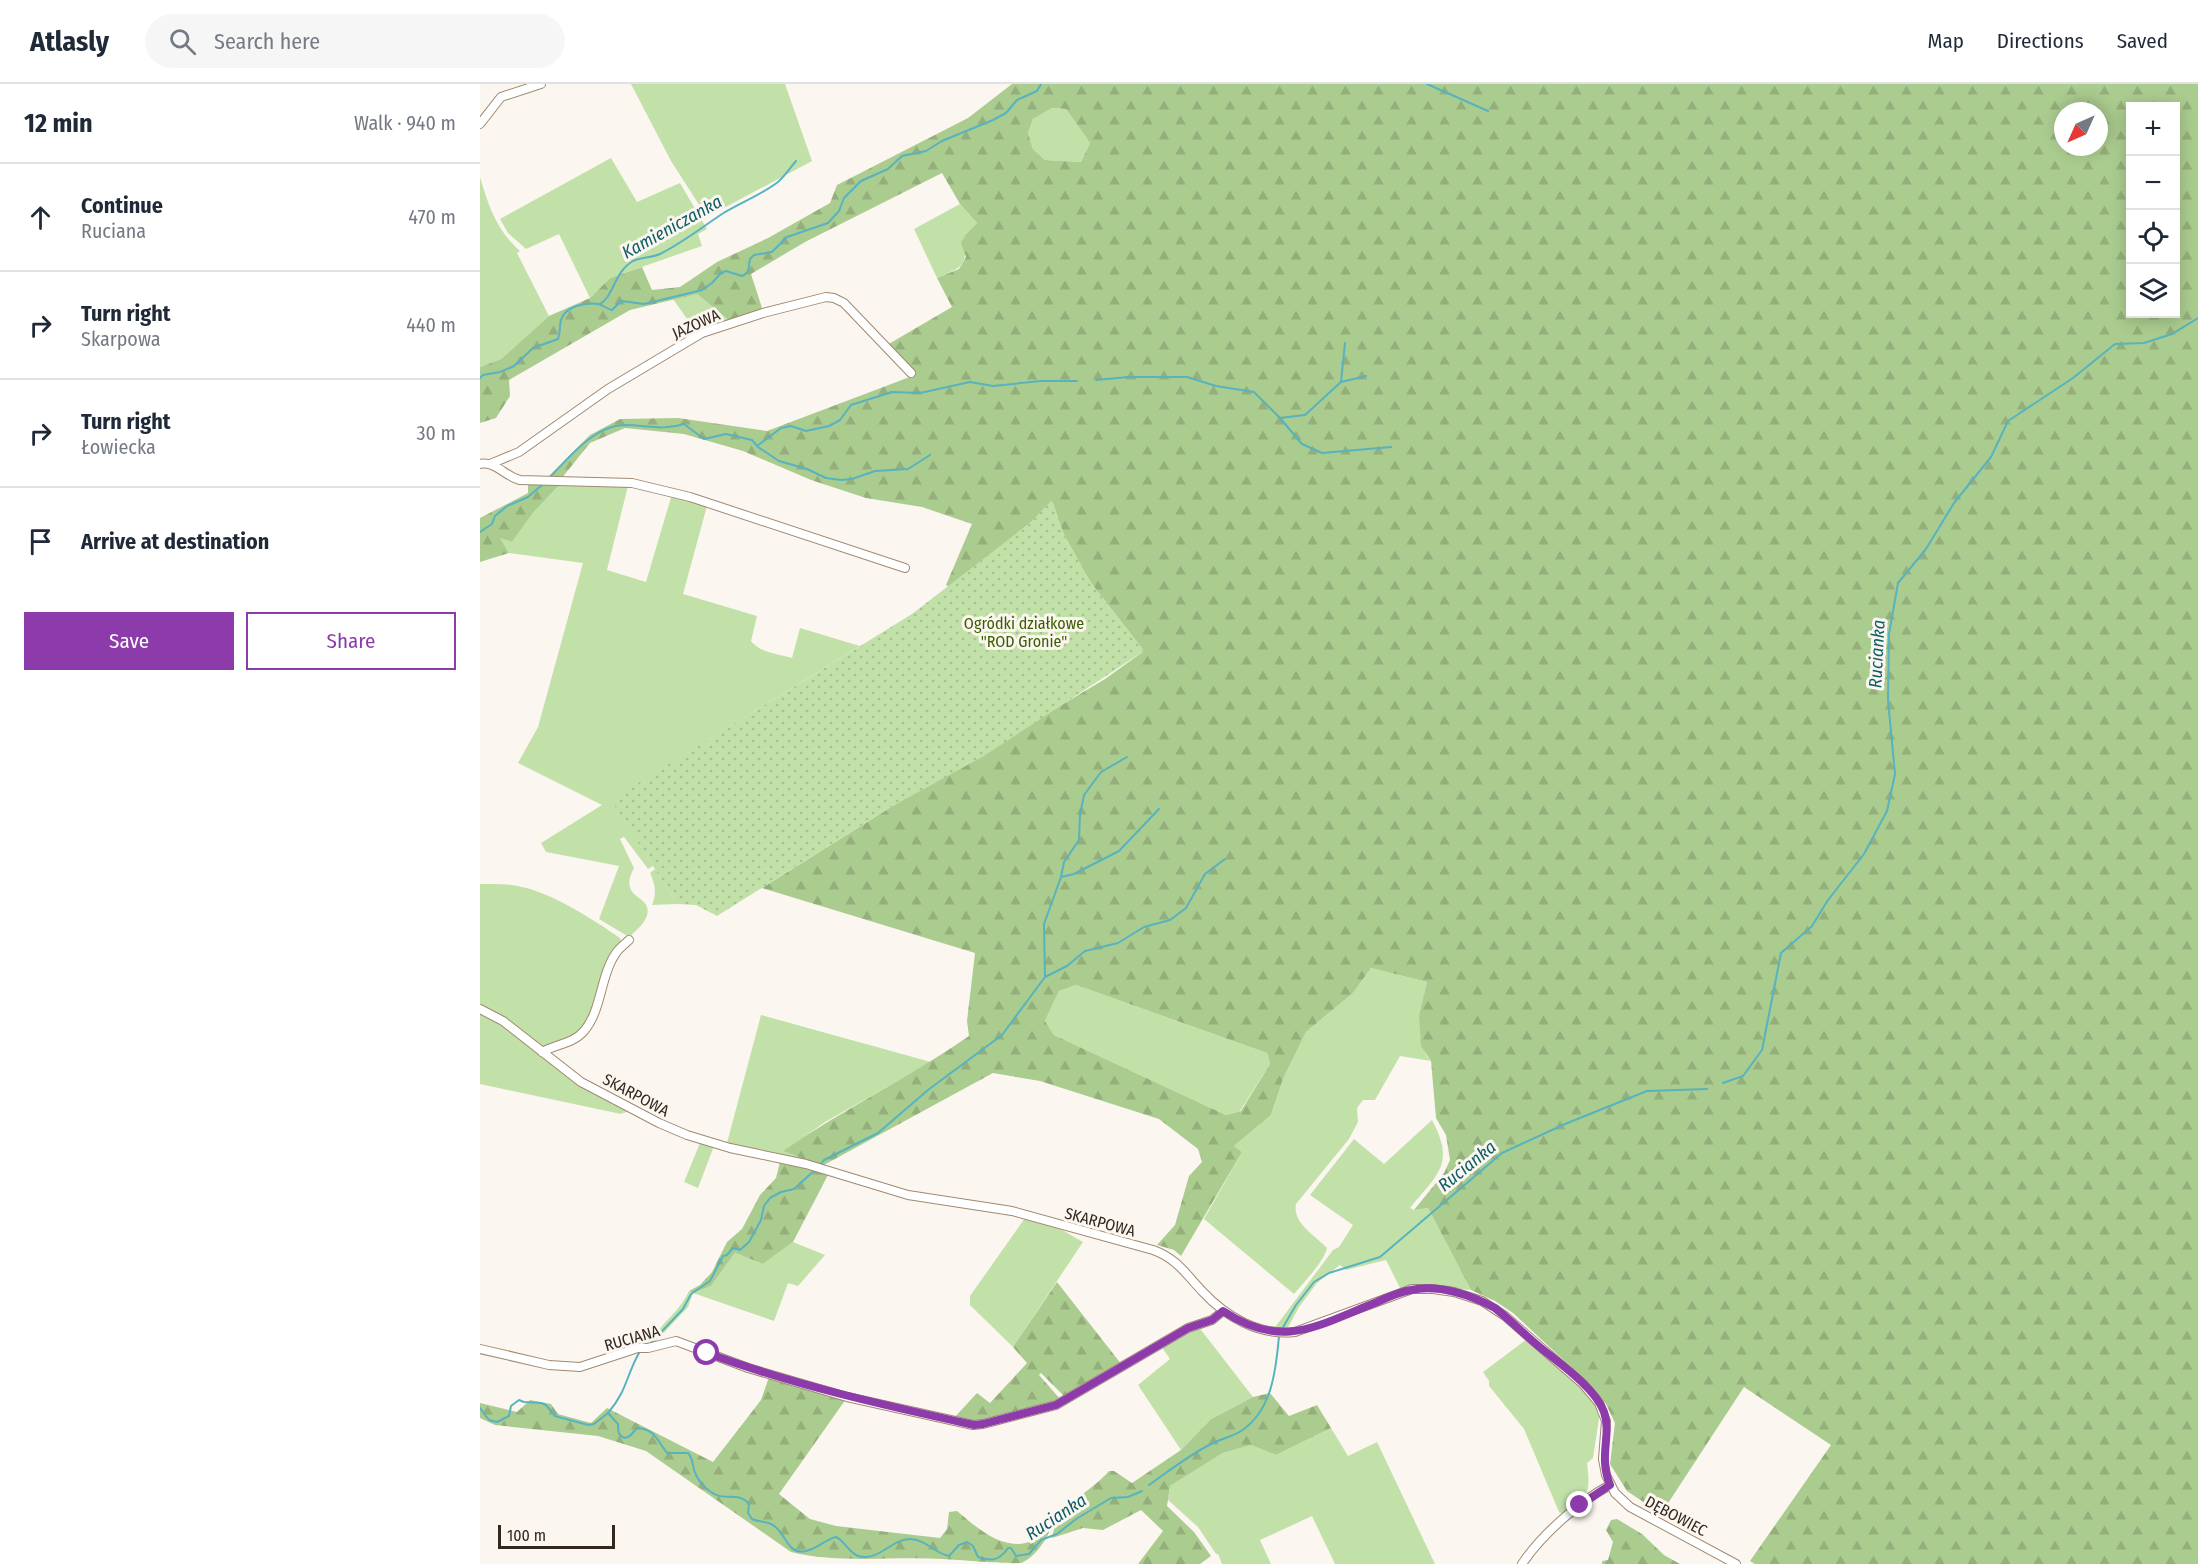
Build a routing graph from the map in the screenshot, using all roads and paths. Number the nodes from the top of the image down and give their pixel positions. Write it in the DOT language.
graph roads {
  1 [pos="542,84"];
  2 [pos="480,124"];
  3 [pos="911,373"];
  4 [pos="480,464"];
  5 [pos="490,464"];
  6 [pos="905,568"];
  7 [pos="629,940"];
  8 [pos="480,1009"];
  9 [pos="542,1052"];
  10 [pos="1223,1311"];
  11 [pos="480,1349"];
  12 [pos="1610,1485"];
  13 [pos="1522,1564"];
  14 [pos="1736,1564"];
  1 -- 2 [label="street"];
  3 -- 5 [label="street, JAZOWA"];
  4 -- 5 [label="street, JAZOWA"];
  5 -- 6 [label="street"];
  7 -- 9 [label="street"];
  8 -- 9 [label="street, SKARPOWA"];
  9 -- 10 [label="street, SKARPOWA"];
  10 -- 11 [label="street, RUCIANA"];
  10 -- 12 [label="street, SKARPOWA"];
  12 -- 13 [label="street"];
  12 -- 14 [label="street, DĘBOWIEC"];
}
